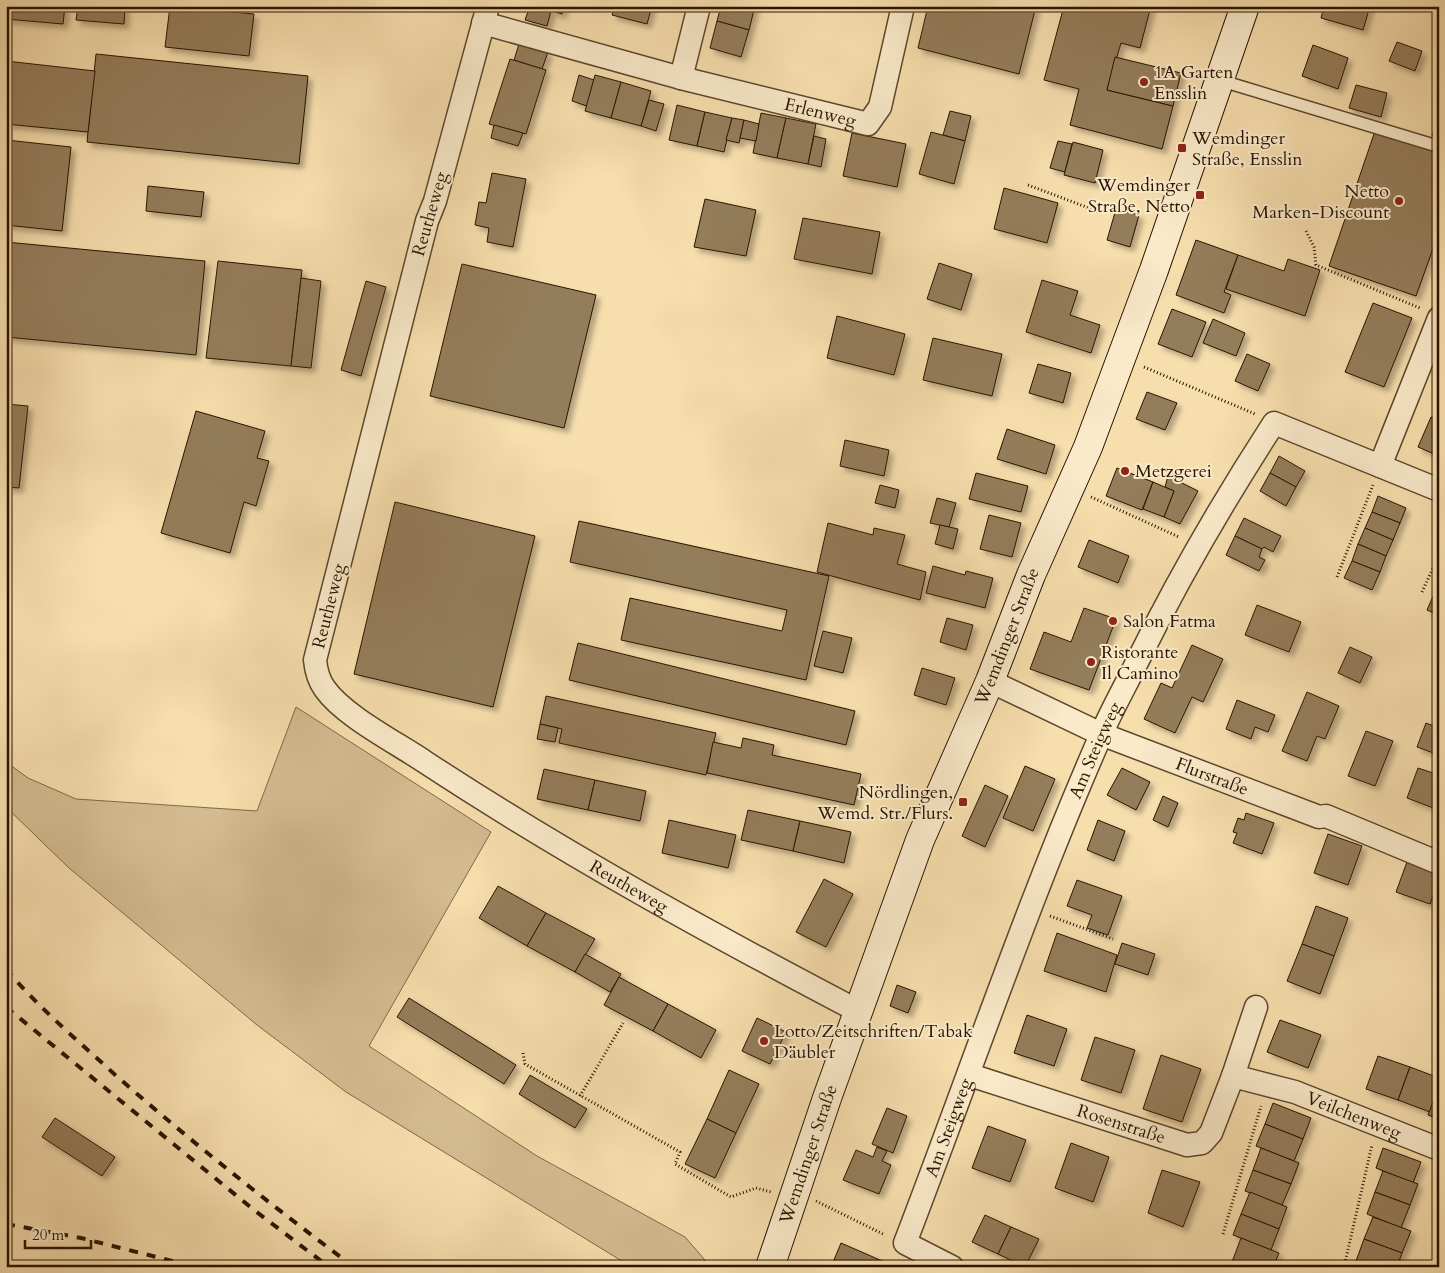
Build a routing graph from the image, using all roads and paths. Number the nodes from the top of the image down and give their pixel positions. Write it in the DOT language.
graph roads {
  1 [pos="699,6"];
  2 [pos="903,6"];
  3 [pos="1245,6"];
  4 [pos="486,14"];
  5 [pos="681,78"];
  6 [pos="1219,80"];
  7 [pos="1437,146"];
  8 [pos="1028,186"];
  9 [pos="1102,212"];
  10 [pos="1306,231"];
  11 [pos="1430,313"];
  12 [pos="1120,359"];
  13 [pos="1274,422"];
  14 [pos="1380,466"];
  15 [pos="1070,488"];
  16 [pos="1439,490"];
  17 [pos="1198,545"];
  18 [pos="1439,555"];
  19 [pos="1337,578"];
  20 [pos="1422,592"];
  21 [pos="990,681"];
  22 [pos="1101,734"];
  23 [pos="1439,862"];
  24 [pos="1030,909"];
  25 [pos="1113,939"];
  26 [pos="1256,1007"];
  27 [pos="858,1011"];
  28 [pos="623,1023"];
  29 [pos="523,1053"];
  30 [pos="970,1075"];
  31 [pos="1233,1076"];
  32 [pos="1266,1084"];
  33 [pos="580,1096"];
  34 [pos="1377,1125"];
  35 [pos="1439,1150"];
  36 [pos="768,1192"];
  37 [pos="814,1199"];
  38 [pos="1222,1234"];
  39 [pos="905,1243"];
  40 [pos="770,1267"];
  41 [pos="952,1267"];
  42 [pos="1344,1267"];
  1 -- 5 [label="street"];
  2 -- 5 [label="street, Erlenweg"];
  3 -- 6 [label="main road, Wemdinger Straße"];
  4 -- 5 [label="street, Erlenweg"];
  4 -- 27 [label="street, Reutheweg"];
  6 -- 7 [label="lane"];
  6 -- 12 [label="main road, Wemdinger Straße"];
  8 -- 9 [label="path"];
  10 -- 11 [label="path"];
  11 -- 14 [label="street"];
  12 -- 13 [label="path"];
  12 -- 15 [label="main road, Wemdinger Straße"];
  13 -- 14 [label="street"];
  13 -- 17 [label="street, Am Steigweg"];
  14 -- 16 [label="street"];
  14 -- 19 [label="path"];
  15 -- 17 [label="path"];
  15 -- 21 [label="main road, Wemdinger Straße"];
  17 -- 22 [label="street, Am Steigweg"];
  18 -- 20 [label="path"];
  21 -- 22 [label="street, Flurstraße"];
  21 -- 27 [label="main road, Wemdinger Straße"];
  22 -- 23 [label="street, Flurstraße"];
  22 -- 24 [label="street, Am Steigweg"];
  24 -- 25 [label="path"];
  24 -- 30 [label="street, Am Steigweg"];
  26 -- 31 [label="street, Rosenstraße"];
  27 -- 40 [label="main road, Wemdinger Straße"];
  28 -- 33 [label="path"];
  29 -- 33 [label="path"];
  30 -- 31 [label="street, Rosenstraße"];
  30 -- 39 [label="street, Am Steigweg"];
  31 -- 32 [label="street"];
  32 -- 34 [label="street, Veilchenweg"];
  32 -- 38 [label="path"];
  33 -- 36 [label="path"];
  34 -- 35 [label="street, Veilchenweg"];
  34 -- 42 [label="path"];
  37 -- 39 [label="path"];
  39 -- 41 [label="street"];
}
